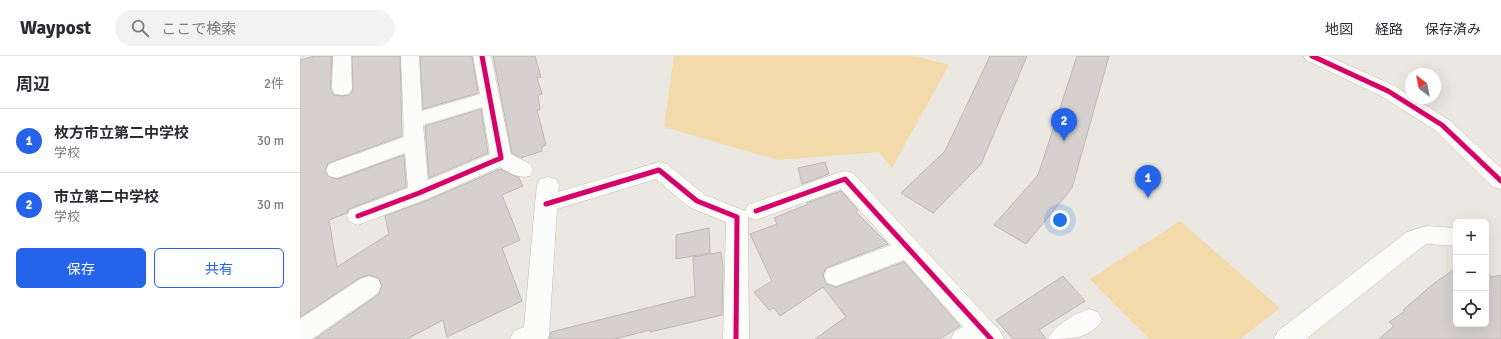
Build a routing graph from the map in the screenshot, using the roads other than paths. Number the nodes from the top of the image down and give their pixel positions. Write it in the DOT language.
graph roads {
  1 [pos="342,56"];
  2 [pos="410,56"];
  3 [pos="482,56"];
  4 [pos="1312,56"];
  5 [pos="342,89"];
  6 [pos="490,98"];
  7 [pos="414,121"];
  8 [pos="414,141"];
  9 [pos="501,158"];
  10 [pos="337,170"];
  11 [pos="522,170"];
  12 [pos="1501,181"];
  13 [pos="419,193"];
  14 [pos="756,211"];
  15 [pos="358,216"];
  16 [pos="1453,237"];
  17 [pos="908,248"];
  18 [pos="836,276"];
  19 [pos="369,286"];
  20 [pos="1089,320"];
  21 [pos="300,333"];
  22 [pos="979,336"];
  23 [pos="730,337"];
  24 [pos="523,339"];
  25 [pos="1061,339"];
  26 [pos="1287,339"];
  1 -- 5 [label="street"];
  2 -- 7 [label="street"];
  3 -- 6 [label="street"];
  4 -- 12 [label="street"];
  6 -- 7 [label="street"];
  6 -- 9 [label="street"];
  7 -- 8 [label="street"];
  8 -- 10 [label="street"];
  8 -- 13 [label="street"];
  9 -- 11 [label="street"];
  9 -- 13 [label="street"];
  13 -- 15 [label="street"];
  14 -- 17 [label="street"];
  16 -- 26 [label="street"];
  17 -- 18 [label="street"];
  17 -- 22 [label="street"];
  19 -- 21 [label="street"];
  20 -- 25 [label="street"];
  23 -- 24 [label="street"];
}
